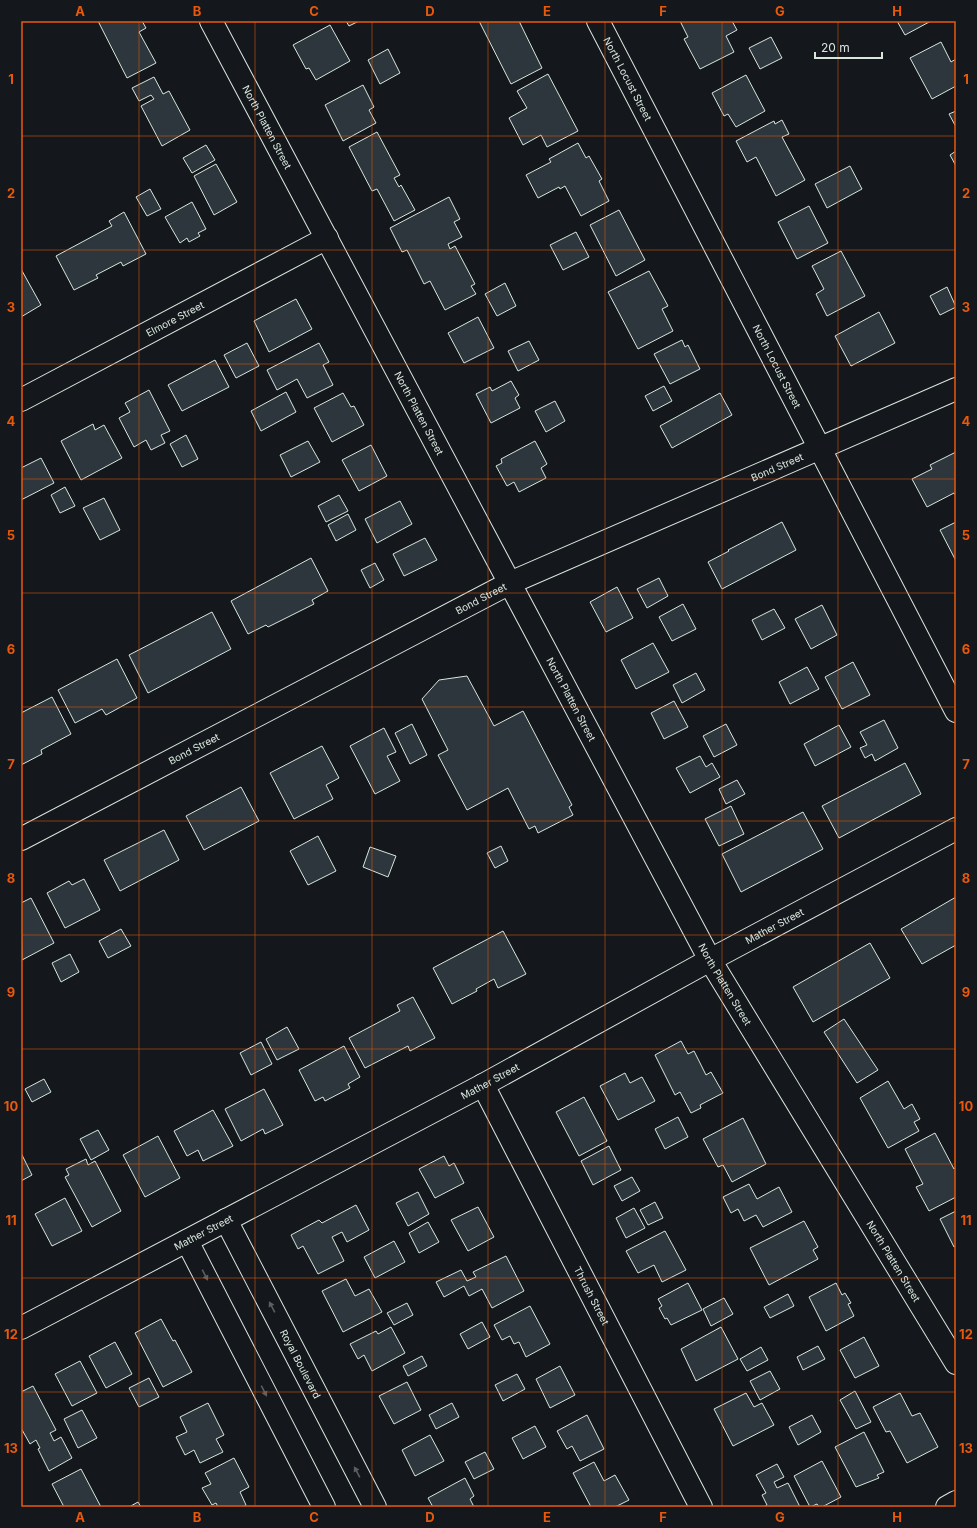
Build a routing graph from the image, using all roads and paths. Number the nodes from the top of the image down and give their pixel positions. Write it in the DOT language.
graph roads {
  1 [pos="211,21"];
  2 [pos="598,21"];
  3 [pos="328,238"];
  4 [pos="956,389"];
  5 [pos="21,400"];
  6 [pos="820,448"];
  7 [pos="510,583"];
  8 [pos="956,711"];
  9 [pos="956,829"];
  10 [pos="21,839"];
  11 [pos="710,960"];
  12 [pos="483,1085"];
  13 [pos="226,1220"];
  14 [pos="187,1241"];
  15 [pos="21,1328"];
  16 [pos="956,1363"];
  17 [pos="956,1502"];
  18 [pos="324,1507"];
  19 [pos="376,1507"];
  20 [pos="701,1507"];
  21 [pos="947,1507"];
  1 -- 3 [label="street, North Platten Street"];
  2 -- 6 [label="street, North Locust Street"];
  3 -- 5 [label="street, Elmore Street"];
  3 -- 7 [label="street, North Platten Street"];
  4 -- 6 [label="street, Bond Street"];
  6 -- 7 [label="street, Bond Street"];
  6 -- 8 [label="street, North Locust Street"];
  7 -- 10 [label="street, Bond Street"];
  7 -- 11 [label="street, North Platten Street"];
  9 -- 11 [label="street, Mather Street"];
  11 -- 12 [label="street, Mather Street"];
  11 -- 16 [label="street, North Platten Street"];
  12 -- 13 [label="street, Mather Street"];
  12 -- 20 [label="street, Thrush Street"];
  13 -- 14 [label="street, Mather Street"];
  19 -- 13 [label="street, Royal Boulevard, one-way"];
  14 -- 15 [label="street, Mather Street"];
  14 -- 18 [label="street, one-way"];
  17 -- 21 [label="street"];
}
